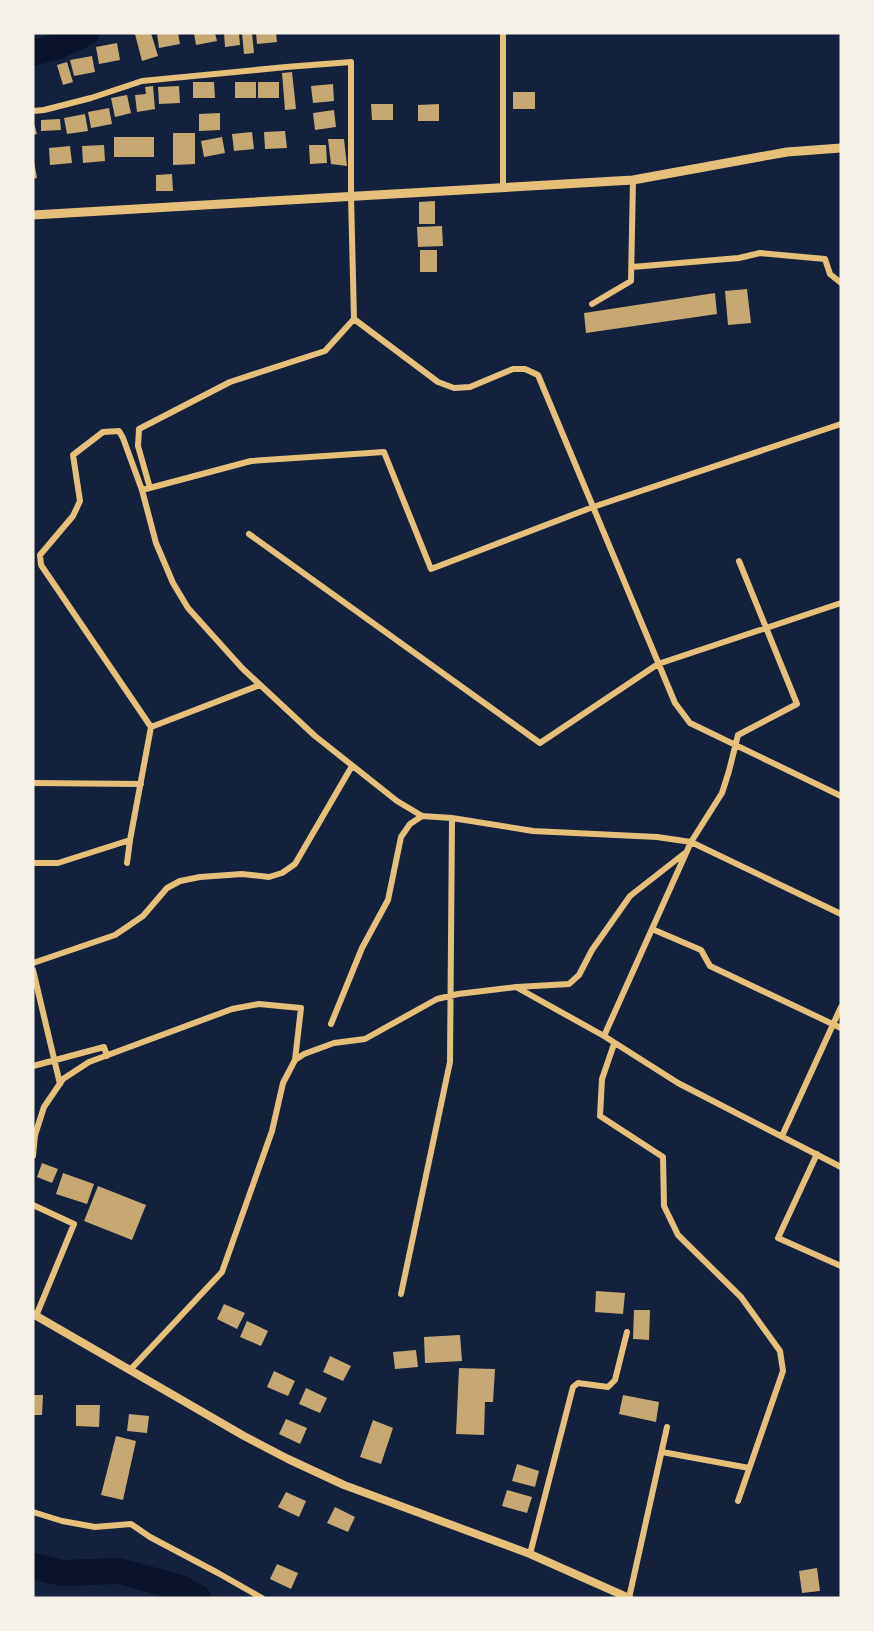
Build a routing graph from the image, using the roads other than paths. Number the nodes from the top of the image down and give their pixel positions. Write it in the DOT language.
graph roads {
  1 [pos="502,33"];
  2 [pos="33,111"];
  3 [pos="841,148"];
  4 [pos="633,180"];
  5 [pos="503,188"];
  6 [pos="351,196"];
  7 [pos="33,215"];
  8 [pos="632,267"];
  9 [pos="841,283"];
  10 [pos="592,304"];
  11 [pos="354,319"];
  12 [pos="841,424"];
  13 [pos="150,488"];
  14 [pos="142,490"];
  15 [pos="593,507"];
  16 [pos="249,534"];
  17 [pos="739,561"];
  18 [pos="841,603"];
  19 [pos="766,628"];
  20 [pos="658,664"];
  21 [pos="260,684"];
  22 [pos="152,727"];
  23 [pos="736,744"];
  24 [pos="352,766"];
  25 [pos="33,783"];
  26 [pos="141,784"];
  27 [pos="841,796"];
  28 [pos="422,816"];
  29 [pos="452,818"];
  30 [pos="130,840"];
  31 [pos="691,842"];
  32 [pos="686,853"];
  33 [pos="127,863"];
  34 [pos="33,864"];
  35 [pos="841,914"];
  36 [pos="652,928"];
  37 [pos="33,963"];
  38 [pos="33,970"];
  39 [pos="516,987"];
  40 [pos="450,996"];
  41 [pos="841,1007"];
  42 [pos="331,1024"];
  43 [pos="833,1024"];
  44 [pos="841,1028"];
  45 [pos="604,1036"];
  46 [pos="614,1044"];
  47 [pos="107,1056"];
  48 [pos="54,1060"];
  49 [pos="295,1060"];
  50 [pos="33,1066"];
  51 [pos="60,1084"];
  52 [pos="782,1136"];
  53 [pos="817,1154"];
  54 [pos="33,1156"];
  55 [pos="841,1167"];
  56 [pos="33,1205"];
  57 [pos="841,1266"];
  58 [pos="401,1294"];
  59 [pos="35,1315"];
  60 [pos="627,1332"];
  61 [pos="130,1370"];
  62 [pos="667,1427"];
  63 [pos="662,1452"];
  64 [pos="749,1468"];
  65 [pos="738,1501"];
  66 [pos="33,1512"];
  67 [pos="530,1554"];
  68 [pos="262,1598"];
  69 [pos="629,1598"];
  1 -- 5 [label="street"];
  2 -- 6 [label="street"];
  3 -- 4 [label="main road"];
  4 -- 5 [label="main road"];
  4 -- 8 [label="street"];
  5 -- 6 [label="main road"];
  6 -- 7 [label="main road"];
  6 -- 11 [label="street"];
  8 -- 9 [label="street"];
  8 -- 10 [label="street"];
  11 -- 13 [label="street"];
  11 -- 15 [label="street"];
  12 -- 15 [label="street"];
  13 -- 14 [label="street"];
  13 -- 15 [label="street"];
  14 -- 21 [label="street"];
  14 -- 22 [label="street"];
  15 -- 20 [label="street"];
  16 -- 20 [label="street"];
  17 -- 19 [label="street"];
  18 -- 19 [label="street"];
  19 -- 20 [label="street"];
  19 -- 23 [label="street"];
  20 -- 23 [label="street"];
  21 -- 22 [label="street"];
  21 -- 24 [label="street"];
  22 -- 26 [label="street"];
  23 -- 27 [label="street"];
  23 -- 31 [label="street"];
  24 -- 28 [label="street"];
  24 -- 37 [label="street"];
  25 -- 26 [label="street"];
  26 -- 30 [label="street"];
  28 -- 29 [label="street"];
  28 -- 42 [label="street"];
  29 -- 31 [label="street"];
  29 -- 40 [label="street"];
  30 -- 33 [label="street"];
  30 -- 34 [label="street"];
  31 -- 32 [label="street"];
  31 -- 35 [label="street"];
  32 -- 36 [label="street"];
  32 -- 39 [label="street"];
  36 -- 43 [label="street"];
  36 -- 45 [label="street"];
  38 -- 48 [label="street"];
  39 -- 40 [label="street"];
  39 -- 45 [label="street"];
  40 -- 49 [label="street"];
  40 -- 58 [label="street"];
  41 -- 43 [label="street"];
  43 -- 44 [label="street"];
  43 -- 52 [label="street"];
  45 -- 46 [label="street"];
  46 -- 52 [label="street"];
  46 -- 64 [label="street"];
  47 -- 48 [label="street"];
  47 -- 49 [label="street"];
  47 -- 51 [label="street"];
  48 -- 50 [label="street"];
  48 -- 51 [label="street"];
  49 -- 61 [label="street"];
  51 -- 54 [label="street"];
  52 -- 53 [label="street"];
  53 -- 55 [label="street"];
  53 -- 57 [label="street"];
  56 -- 59 [label="street"];
  59 -- 61 [label="street"];
  60 -- 67 [label="street"];
  61 -- 67 [label="street"];
  62 -- 63 [label="street"];
  63 -- 64 [label="street"];
  63 -- 69 [label="street"];
  64 -- 65 [label="street"];
  66 -- 68 [label="street"];
  67 -- 69 [label="street"];
}
